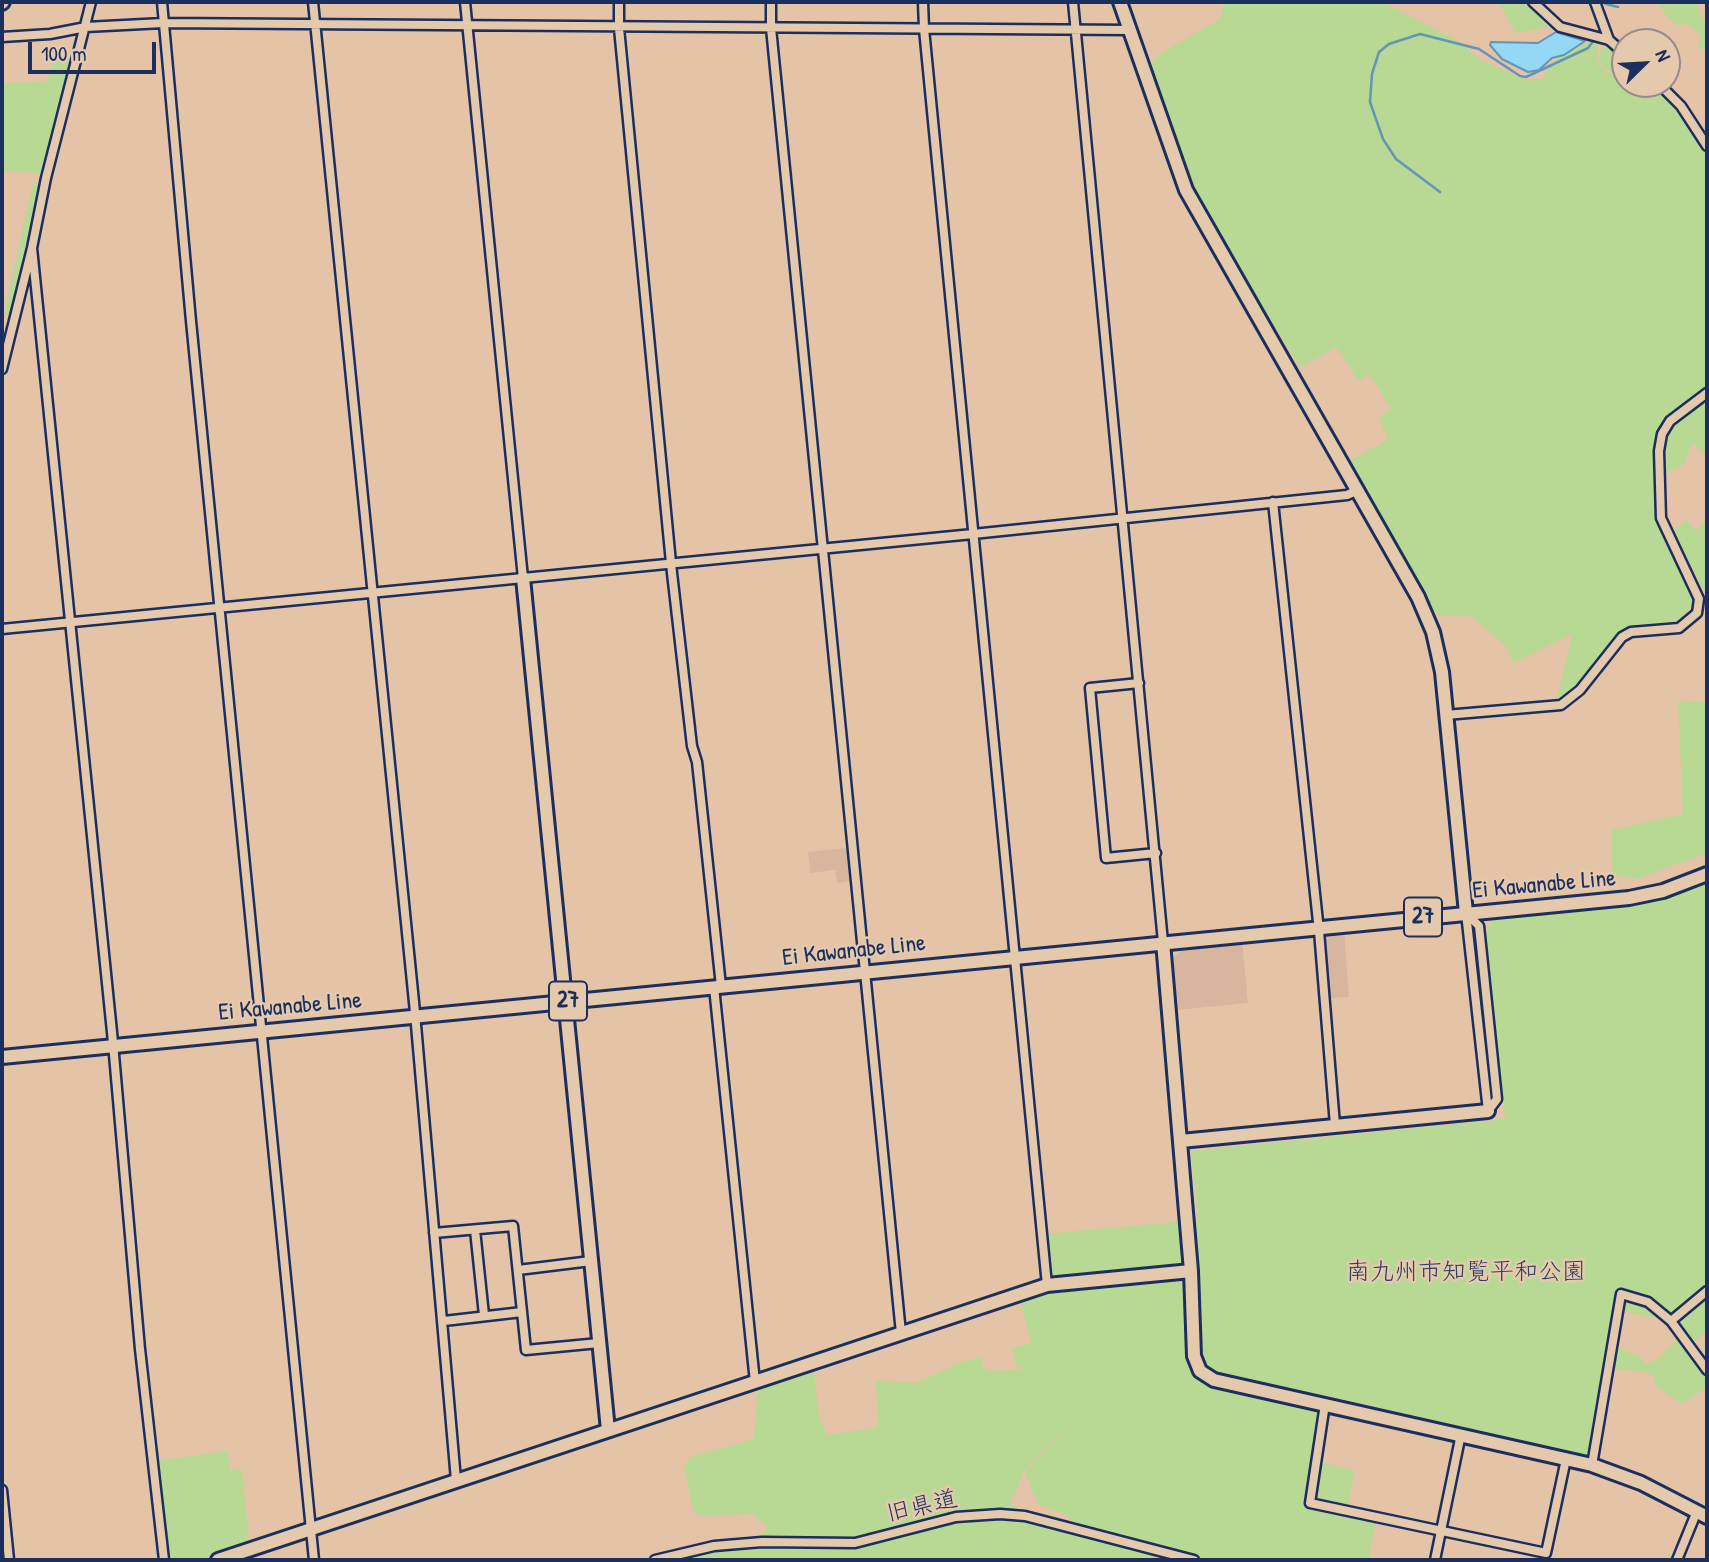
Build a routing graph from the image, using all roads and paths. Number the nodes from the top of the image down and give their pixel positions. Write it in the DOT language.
graph roads {
  1 [pos="91,2"];
  2 [pos="162,2"];
  3 [pos="313,2"];
  4 [pos="465,2"];
  5 [pos="619,2"];
  6 [pos="771,2"];
  7 [pos="923,2"];
  8 [pos="1073,2"];
  9 [pos="1120,2"];
  10 [pos="1533,2"];
  11 [pos="1595,2"];
  12 [pos="163,23"];
  13 [pos="315,26"];
  14 [pos="86,27"];
  15 [pos="467,27"];
  16 [pos="771,28"];
  17 [pos="619,29"];
  18 [pos="924,29"];
  19 [pos="1130,30"];
  20 [pos="1076,31"];
  21 [pos="2,37"];
  22 [pos="1609,40"];
  23 [pos="1673,98"];
  24 [pos="1707,146"];
  25 [pos="32,248"];
  26 [pos="2,369"];
  27 [pos="1707,393"];
  28 [pos="1358,490"];
  29 [pos="1272,502"];
  30 [pos="1124,518"];
  31 [pos="973,534"];
  32 [pos="822,548"];
  33 [pos="673,564"];
  34 [pos="523,578"];
  35 [pos="371,594"];
  36 [pos="220,608"];
  37 [pos="71,623"];
  38 [pos="2,629"];
  39 [pos="1139,683"];
  40 [pos="1446,715"];
  41 [pos="1156,853"];
  42 [pos="1707,874"];
  43 [pos="1466,913"];
  44 [pos="1318,926"];
  45 [pos="1163,942"];
  46 [pos="1014,956"];
  47 [pos="864,971"];
  48 [pos="717,987"];
  49 [pos="565,1001"];
  50 [pos="415,1017"];
  51 [pos="262,1030"];
  52 [pos="113,1046"];
  53 [pos="2,1057"];
  54 [pos="1488,1111"];
  55 [pos="1335,1125"];
  56 [pos="1181,1140"];
  57 [pos="475,1230"];
  58 [pos="434,1233"];
  59 [pos="591,1261"];
  60 [pos="518,1270"];
  61 [pos="1191,1271"];
  62 [pos="1046,1285"];
  63 [pos="1707,1291"];
  64 [pos="522,1312"];
  65 [pos="484,1315"];
  66 [pos="444,1321"];
  67 [pos="1671,1321"];
  68 [pos="901,1333"];
  69 [pos="599,1343"];
  70 [pos="1707,1370"];
  71 [pos="755,1382"];
  72 [pos="1325,1404"];
  73 [pos="608,1430"];
  74 [pos="1461,1434"];
  75 [pos="1566,1459"];
  76 [pos="1592,1465"];
  77 [pos="456,1480"];
  78 [pos="2,1490"];
  79 [pos="1702,1514"];
  80 [pos="311,1529"];
  81 [pos="1441,1531"];
  82 [pos="6,1555"];
  83 [pos="164,1560"];
  84 [pos="218,1560"];
  85 [pos="314,1560"];
  86 [pos="655,1560"];
  87 [pos="1194,1560"];
  88 [pos="1435,1560"];
  89 [pos="1677,1560"];
  1 -- 14 [label="street"];
  2 -- 12 [label="street"];
  3 -- 13 [label="street"];
  4 -- 15 [label="street"];
  5 -- 17 [label="street"];
  6 -- 16 [label="street"];
  7 -- 18 [label="street"];
  8 -- 20 [label="street"];
  9 -- 19 [label="street"];
  10 -- 22 [label="street"];
  11 -- 22 [label="street"];
  12 -- 13 [label="street"];
  12 -- 14 [label="street"];
  12 -- 36 [label="street"];
  13 -- 15 [label="street"];
  13 -- 35 [label="street"];
  14 -- 21 [label="street"];
  14 -- 25 [label="street"];
  15 -- 17 [label="street"];
  15 -- 34 [label="street"];
  16 -- 17 [label="street"];
  16 -- 18 [label="street"];
  16 -- 32 [label="street"];
  17 -- 33 [label="street"];
  18 -- 20 [label="street"];
  18 -- 31 [label="street"];
  19 -- 20 [label="street"];
  19 -- 28 [label="street"];
  20 -- 30 [label="street"];
  23 -- 24 [label="street"];
  25 -- 26 [label="street"];
  25 -- 37 [label="street"];
  27 -- 40 [label="street"];
  28 -- 29 [label="street"];
  28 -- 40 [label="street"];
  29 -- 30 [label="street"];
  29 -- 44 [label="street"];
  30 -- 31 [label="street"];
  30 -- 39 [label="street"];
  31 -- 32 [label="street"];
  31 -- 46 [label="street"];
  32 -- 33 [label="street"];
  32 -- 47 [label="street"];
  33 -- 34 [label="street"];
  33 -- 48 [label="street"];
  34 -- 35 [label="street"];
  34 -- 49 [label="street"];
  35 -- 36 [label="street"];
  35 -- 50 [label="street"];
  36 -- 37 [label="street"];
  36 -- 51 [label="street"];
  37 -- 38 [label="street"];
  37 -- 52 [label="street"];
  39 -- 41 [label="street"];
  39 -- 41 [label="street"];
  40 -- 43 [label="street"];
  41 -- 45 [label="street"];
  42 -- 43 [label="street, Ei Kawanabe Line / 27"];
  43 -- 44 [label="street, Ei Kawanabe Line / 27"];
  43 -- 54 [label="street"];
  44 -- 45 [label="street, Ei Kawanabe Line / 27"];
  44 -- 55 [label="street"];
  45 -- 46 [label="street, Ei Kawanabe Line / 27"];
  45 -- 56 [label="street"];
  46 -- 47 [label="street, Ei Kawanabe Line / 27"];
  46 -- 62 [label="street"];
  47 -- 48 [label="street, Ei Kawanabe Line / 27"];
  47 -- 68 [label="street"];
  48 -- 49 [label="street, Ei Kawanabe Line / 27"];
  48 -- 71 [label="street"];
  49 -- 50 [label="street, Ei Kawanabe Line / 27"];
  49 -- 59 [label="street"];
  50 -- 51 [label="street, Ei Kawanabe Line / 27"];
  50 -- 58 [label="street"];
  51 -- 52 [label="street, Ei Kawanabe Line / 27"];
  51 -- 80 [label="street"];
  52 -- 53 [label="street, Ei Kawanabe Line / 27"];
  52 -- 83 [label="street"];
  54 -- 55 [label="street"];
  55 -- 56 [label="street"];
  56 -- 61 [label="street"];
  57 -- 58 [label="street"];
  57 -- 60 [label="street"];
  57 -- 65 [label="street"];
  58 -- 66 [label="street"];
  59 -- 60 [label="street"];
  59 -- 69 [label="street"];
  60 -- 64 [label="street"];
  61 -- 62 [label="street"];
  61 -- 72 [label="street"];
  62 -- 68 [label="street"];
  63 -- 67 [label="street"];
  64 -- 65 [label="street"];
  64 -- 69 [label="street"];
  65 -- 66 [label="street"];
  66 -- 77 [label="street"];
  67 -- 70 [label="street"];
  67 -- 76 [label="street"];
  68 -- 71 [label="street"];
  69 -- 73 [label="street"];
  71 -- 73 [label="street"];
  72 -- 74 [label="street"];
  72 -- 81 [label="street"];
  73 -- 77 [label="street"];
  74 -- 75 [label="street"];
  74 -- 81 [label="street"];
  75 -- 76 [label="street"];
  75 -- 81 [label="street"];
  76 -- 79 [label="street"];
  77 -- 80 [label="street"];
  78 -- 82 [label="street"];
  79 -- 89 [label="street"];
  80 -- 84 [label="street"];
  80 -- 85 [label="street"];
  81 -- 88 [label="street"];
  86 -- 87 [label="street, 旧県道"];
}
